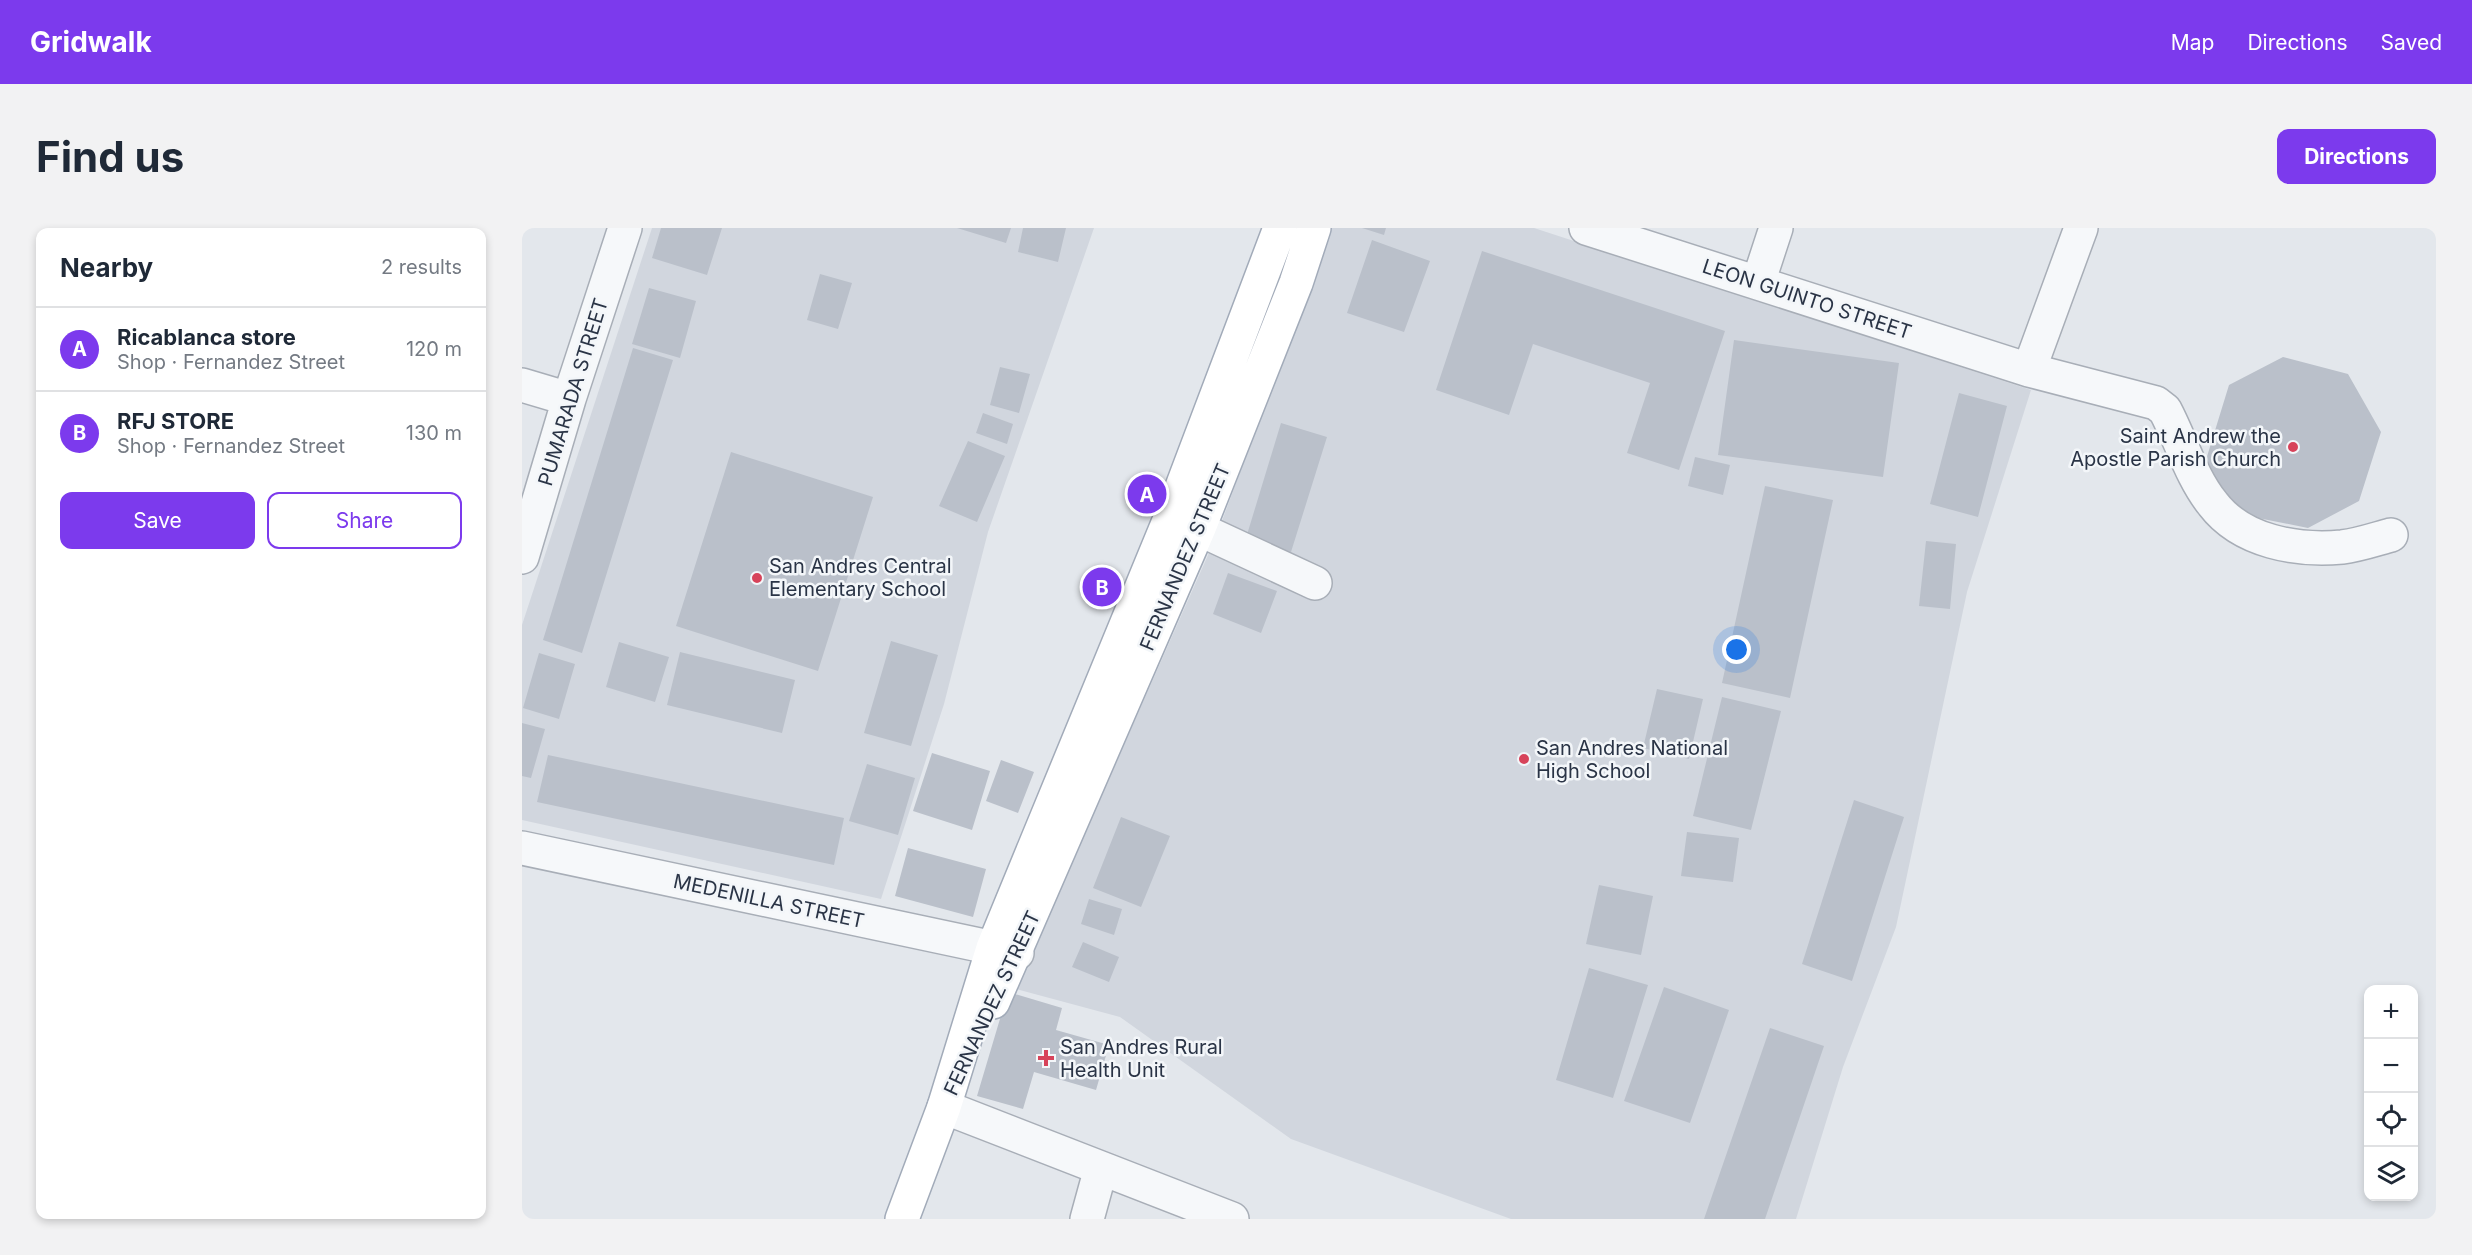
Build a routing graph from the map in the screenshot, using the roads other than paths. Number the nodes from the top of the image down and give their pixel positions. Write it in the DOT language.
graph roads {
  1 [pos="625,228"];
  2 [pos="1280,228"];
  3 [pos="1314,228"];
  4 [pos="1586,228"];
  5 [pos="1776,228"];
  6 [pos="2082,228"];
  7 [pos="1758,283"];
  8 [pos="2029,370"];
  9 [pos="522,385"];
  10 [pos="569,399"];
  11 [pos="1185,522"];
  12 [pos="2391,535"];
  13 [pos="522,557"];
  14 [pos="1316,583"];
  15 [pos="522,848"];
  16 [pos="1005,951"];
  17 [pos="944,1107"];
  18 [pos="1101,1168"];
  19 [pos="902,1219"];
  20 [pos="1087,1219"];
  21 [pos="1232,1219"];
  1 -- 10 [label="street, PUMARADA STREET"];
  2 -- 11 [label="main road, FERNANDEZ STREET"];
  3 -- 11 [label="main road, FERNANDEZ STREET"];
  4 -- 7 [label="street, LEON GUINTO STREET"];
  5 -- 7 [label="street"];
  6 -- 8 [label="street"];
  7 -- 8 [label="street, LEON GUINTO STREET"];
  8 -- 12 [label="street, LEON GUINTO STREET"];
  9 -- 10 [label="street"];
  10 -- 13 [label="street, PUMARADA STREET"];
  11 -- 14 [label="street"];
  11 -- 16 [label="main road, FERNANDEZ STREET"];
  15 -- 16 [label="street, MEDENILLA STREET"];
  16 -- 17 [label="main road, FERNANDEZ STREET"];
  17 -- 18 [label="street"];
  17 -- 19 [label="main road, FERNANDEZ STREET"];
  18 -- 20 [label="street"];
  18 -- 21 [label="street"];
}
